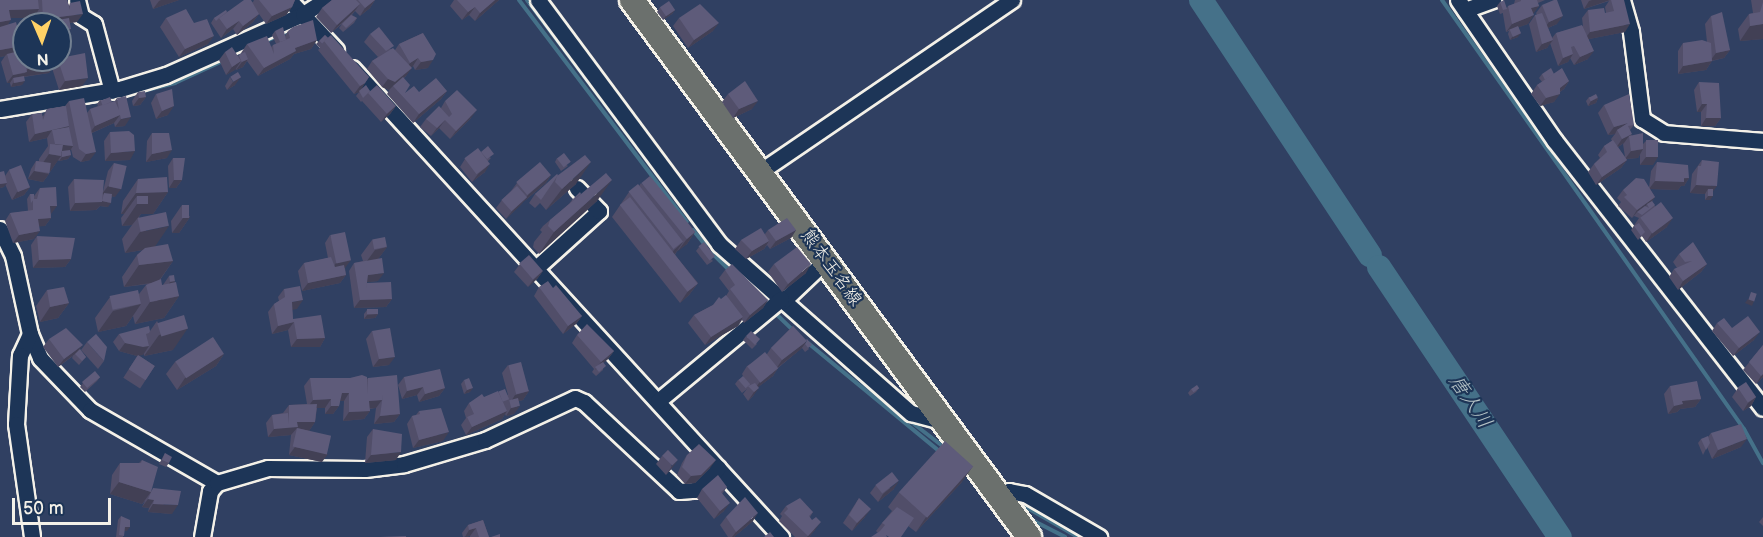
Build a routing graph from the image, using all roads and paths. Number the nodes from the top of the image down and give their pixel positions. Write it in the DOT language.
graph roads {
  1 [pos="76,0"];
  2 [pos="289,0"];
  3 [pos="325,0"];
  4 [pos="538,0"];
  5 [pos="632,0"];
  6 [pos="1012,0"];
  7 [pos="1493,0"];
  8 [pos="1622,0"];
  9 [pos="1462,5"];
  10 [pos="303,14"];
  11 [pos="112,91"];
  12 [pos="0,109"];
  13 [pos="1763,141"];
  14 [pos="761,171"];
  15 [pos="577,188"];
  16 [pos="0,230"];
  17 [pos="825,261"];
  18 [pos="536,268"];
  19 [pos="778,303"];
  20 [pos="30,334"];
  21 [pos="658,401"];
  22 [pos="1761,402"];
  23 [pos="945,422"];
  24 [pos="718,468"];
  25 [pos="217,483"];
  26 [pos="999,496"];
  27 [pos="32,537"];
  28 [pos="202,537"];
  29 [pos="781,537"];
  30 [pos="1029,537"];
  31 [pos="1099,537"];
  1 -- 11 [label="street"];
  2 -- 10 [label="street"];
  3 -- 10 [label="street"];
  4 -- 19 [label="street"];
  5 -- 14 [label="main road, 熊本玉名線"];
  6 -- 14 [label="street"];
  7 -- 9 [label="street"];
  8 -- 13 [label="street"];
  9 -- 22 [label="street"];
  10 -- 11 [label="street"];
  10 -- 18 [label="street"];
  11 -- 12 [label="street"];
  14 -- 17 [label="main road, 熊本玉名線"];
  15 -- 18 [label="street"];
  16 -- 20 [label="street"];
  17 -- 19 [label="street"];
  17 -- 23 [label="main road, 熊本玉名線"];
  18 -- 21 [label="street"];
  19 -- 21 [label="street"];
  19 -- 23 [label="street"];
  20 -- 25 [label="street"];
  20 -- 27 [label="street"];
  21 -- 24 [label="street"];
  23 -- 26 [label="main road, 熊本玉名線"];
  24 -- 25 [label="street"];
  24 -- 29 [label="street"];
  25 -- 28 [label="street"];
  26 -- 30 [label="main road, 熊本玉名線"];
  26 -- 31 [label="street"];
}
